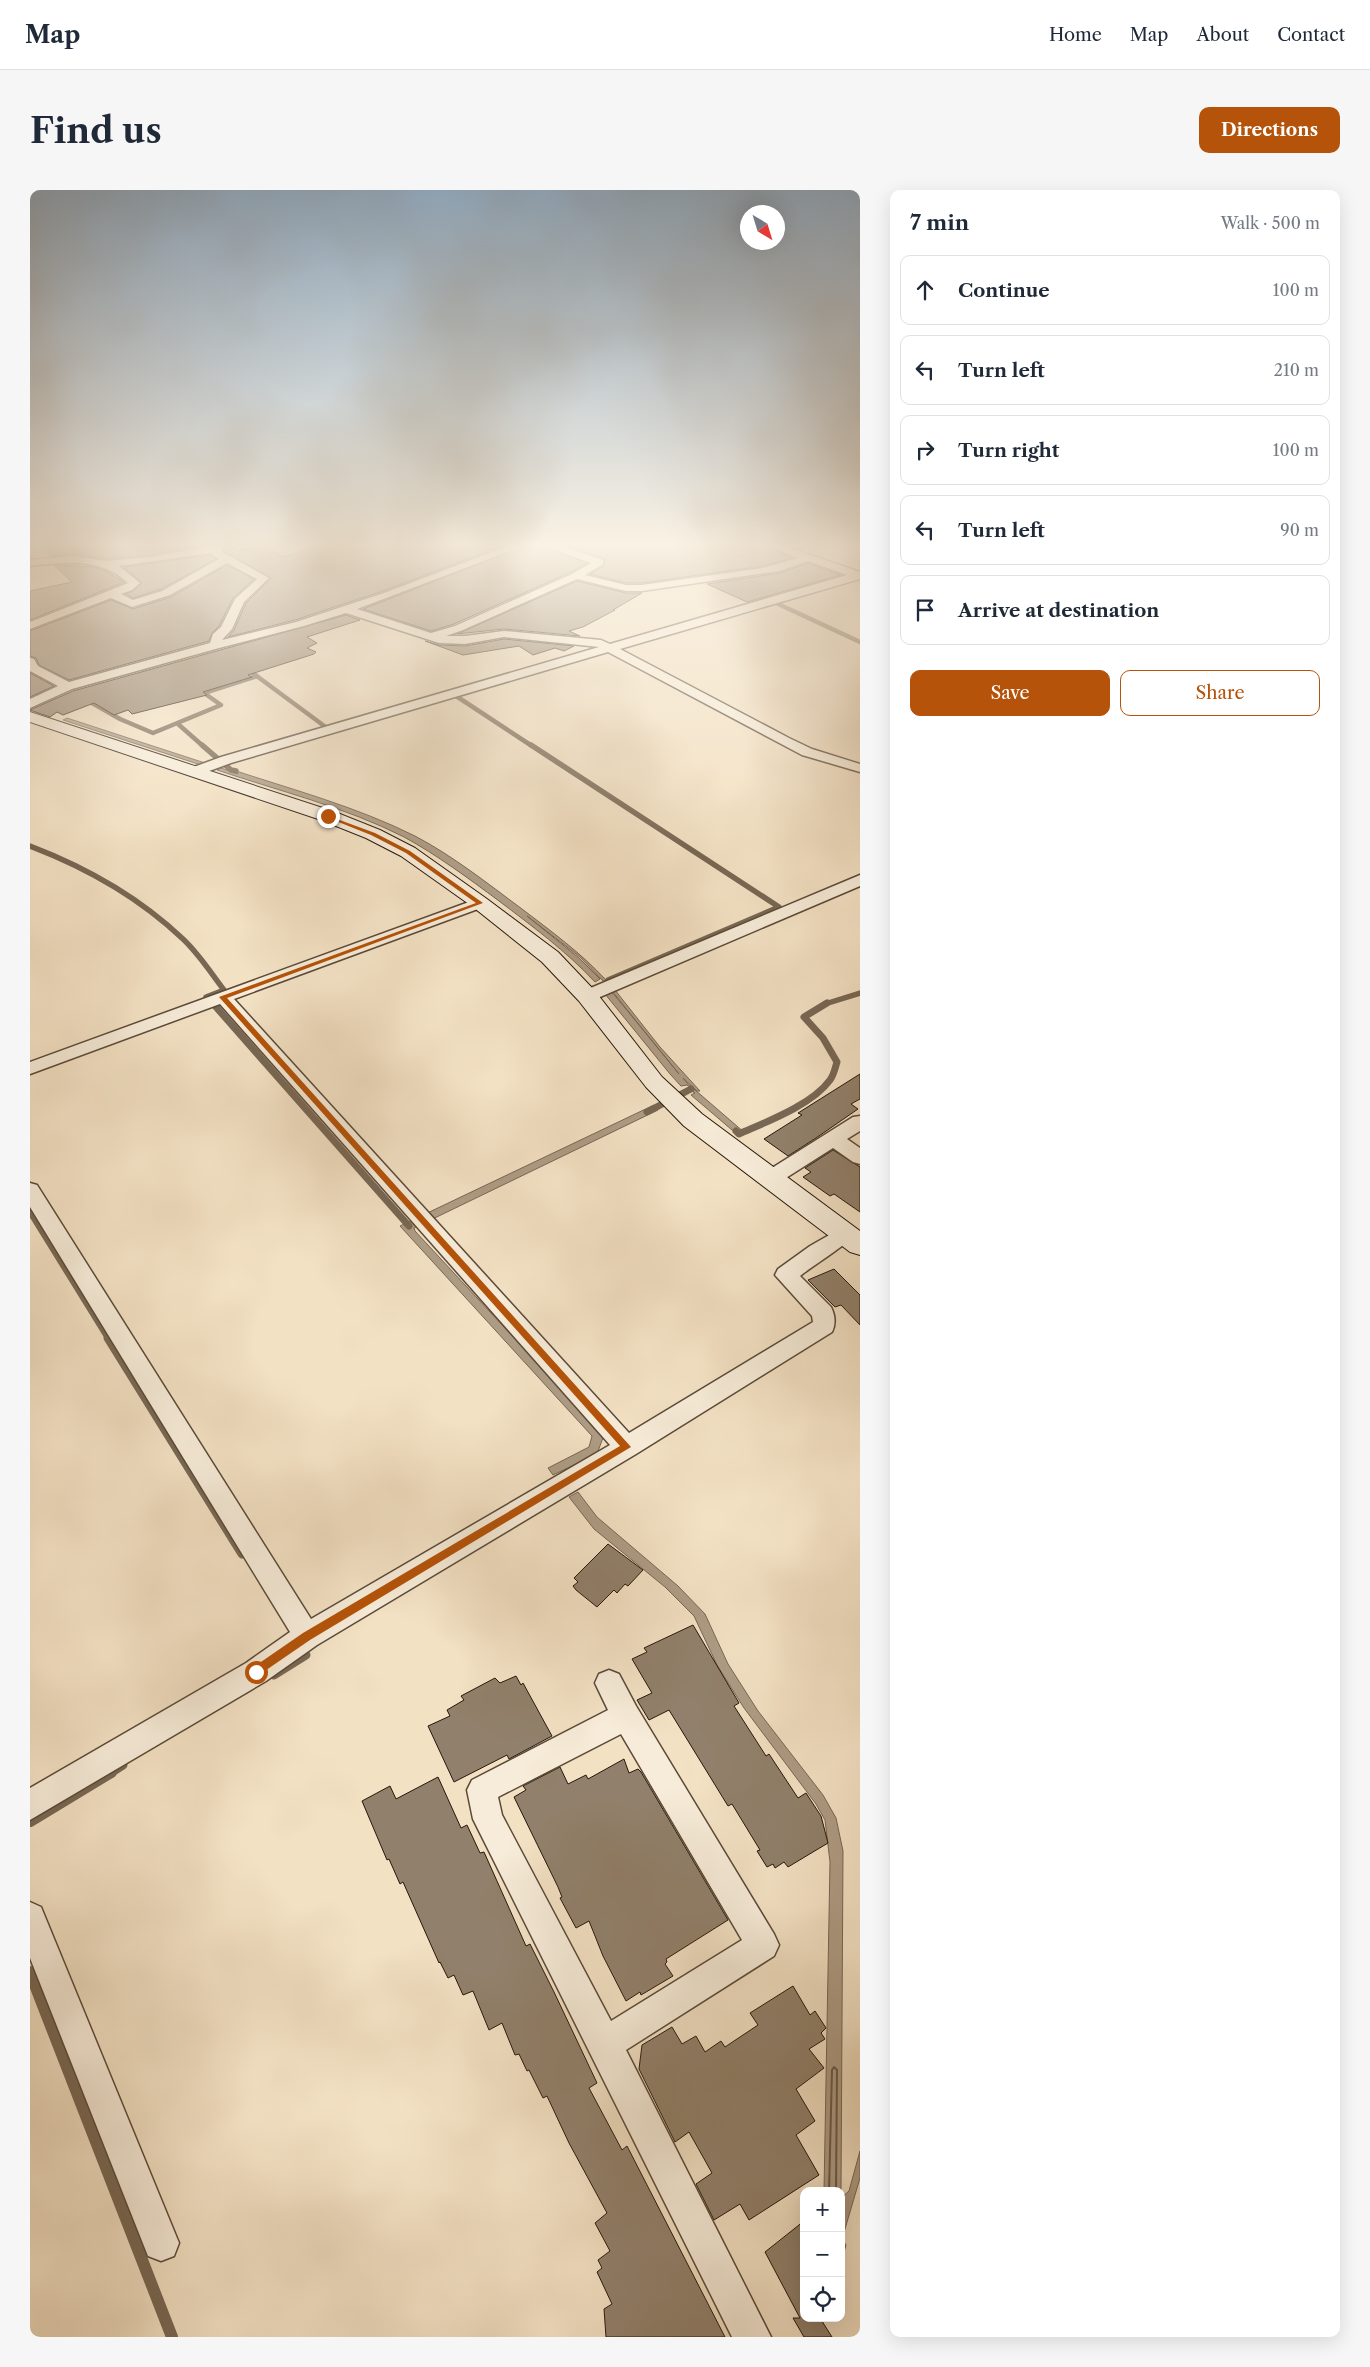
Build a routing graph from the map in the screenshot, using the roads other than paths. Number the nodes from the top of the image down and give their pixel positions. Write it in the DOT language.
graph roads {
  1 [pos="211,646"];
  2 [pos="607,646"];
  3 [pos="618,646"];
  4 [pos="612,648"];
  5 [pos="31,654"];
  6 [pos="68,686"];
  7 [pos="30,704"];
  8 [pos="30,718"];
  9 [pos="860,768"];
  10 [pos="196,771"];
  11 [pos="860,880"];
  12 [pos="480,903"];
  13 [pos="587,996"];
  14 [pos="223,997"];
  15 [pos="30,1068"];
  16 [pos="860,1122"];
  17 [pos="833,1140"];
  18 [pos="860,1157"];
  19 [pos="771,1178"];
  20 [pos="30,1190"];
  21 [pos="852,1239"];
  22 [pos="627,1447"];
  23 [pos="307,1636"];
  24 [pos="610,1683"];
  25 [pos="626,1716"];
  26 [pos="30,1805"];
  27 [pos="30,1918"];
  28 [pos="605,2044"];
  29 [pos="161,2243"];
  30 [pos="752,2337"];
  1 -- 6 [label="street"];
  2 -- 4 [label="street"];
  3 -- 4 [label="street"];
  4 -- 9 [label="street"];
  4 -- 10 [label="street"];
  5 -- 6 [label="street"];
  6 -- 7 [label="street"];
  8 -- 10 [label="street"];
  10 -- 12 [label="street"];
  11 -- 13 [label="street"];
  12 -- 13 [label="street"];
  12 -- 14 [label="street"];
  13 -- 19 [label="street"];
  14 -- 15 [label="street"];
  14 -- 22 [label="street"];
  16 -- 17 [label="street"];
  17 -- 18 [label="street"];
  17 -- 19 [label="street"];
  19 -- 21 [label="street"];
  20 -- 23 [label="street"];
  21 -- 22 [label="street"];
  22 -- 23 [label="street"];
  23 -- 26 [label="street"];
  24 -- 25 [label="street"];
  25 -- 28 [label="street"];
  25 -- 28 [label="street"];
  27 -- 29 [label="street"];
  28 -- 30 [label="street"];
}
